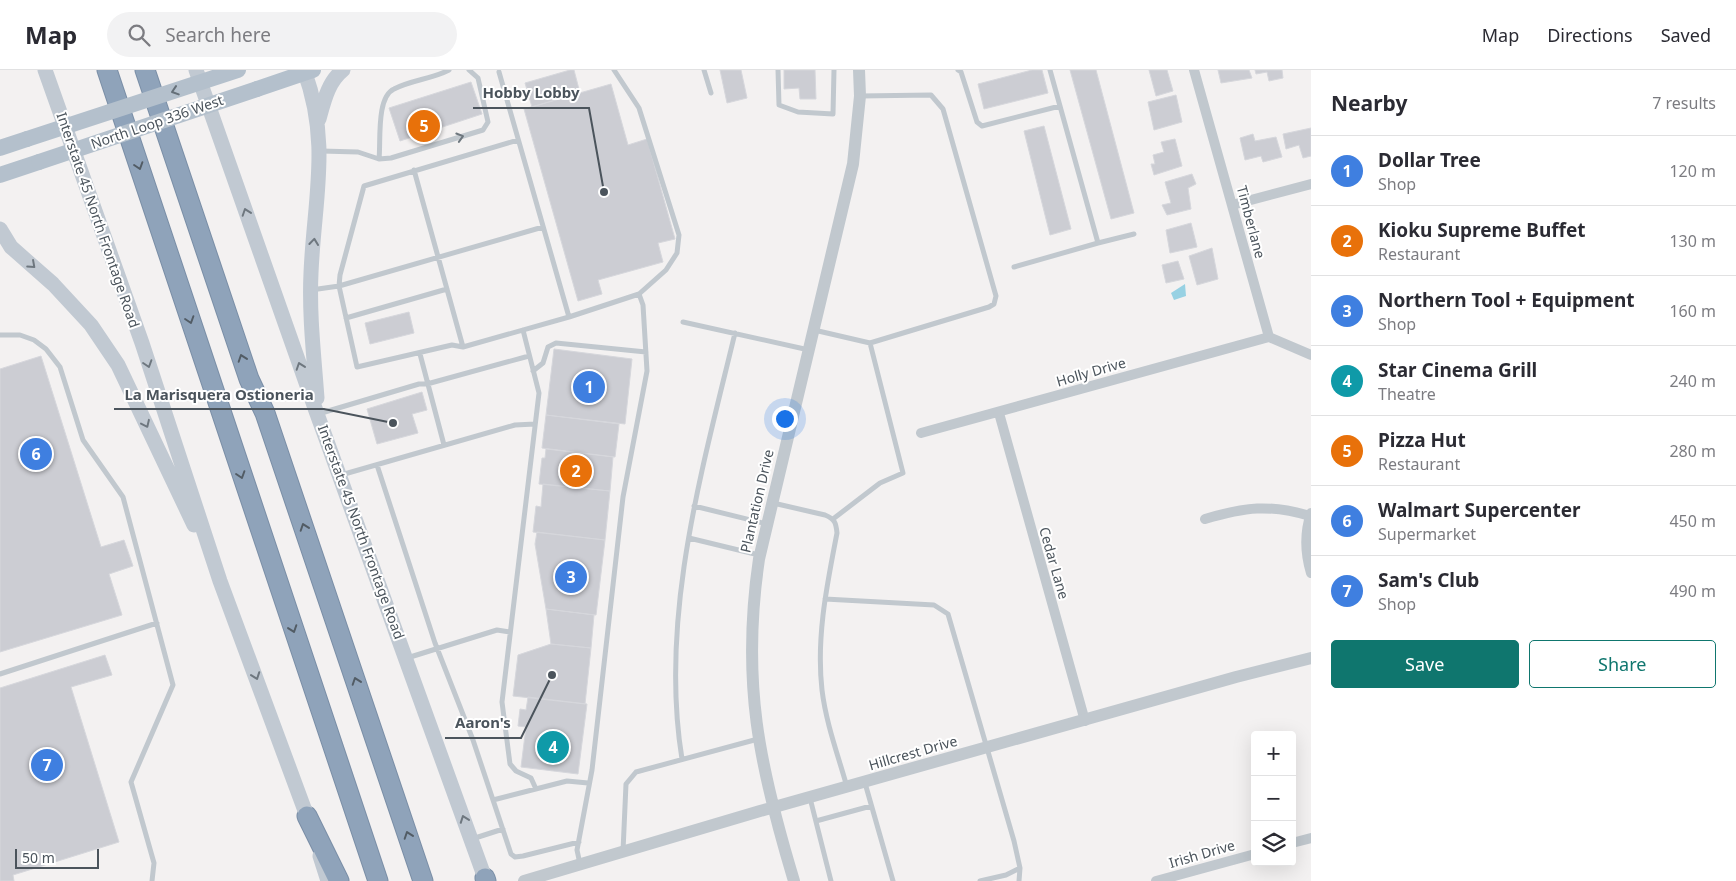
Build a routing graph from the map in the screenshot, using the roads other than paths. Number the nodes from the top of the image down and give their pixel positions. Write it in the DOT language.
graph roads {
  1 [pos="45,70"];
  2 [pos="107,70"];
  3 [pos="146,70"];
  4 [pos="196,70"];
  5 [pos="238,70"];
  6 [pos="343,70"];
  7 [pos="449,70"];
  8 [pos="469,70"];
  9 [pos="506,70"];
  10 [pos="614,70"];
  11 [pos="704,70"];
  12 [pos="778,70"];
  13 [pos="834,70"];
  14 [pos="859,70"];
  15 [pos="958,70"];
  16 [pos="1050,70"];
  17 [pos="1194,70"];
  18 [pos="307,71"];
  19 [pos="499,71"];
  20 [pos="711,93"];
  21 [pos="860,96"];
  22 [pos="1060,106"];
  23 [pos="318,122"];
  24 [pos="518,140"];
  25 [pos="0,148"];
  26 [pos="320,151"];
  27 [pos="379,159"];
  28 [pos="414,170"];
  29 [pos="0,175"];
  30 [pos="1311,184"];
  31 [pos="1232,205"];
  32 [pos="543,227"];
  33 [pos="0,229"];
  34 [pos="1134,234"];
  35 [pos="6,242"];
  36 [pos="1098,243"];
  37 [pos="439,258"];
  38 [pos="1014,267"];
  39 [pos="339,286"];
  40 [pos="447,289"];
  41 [pos="311,290"];
  42 [pos="640,294"];
  43 [pos="569,317"];
  44 [pos="346,318"];
  45 [pos="684,322"];
  46 [pos="523,330"];
  47 [pos="814,330"];
  48 [pos="735,333"];
  49 [pos="0,335"];
  50 [pos="1269,337"];
  51 [pos="870,343"];
  52 [pos="463,347"];
  53 [pos="809,350"];
  54 [pos="646,352"];
  55 [pos="420,354"];
  56 [pos="1311,355"];
  57 [pos="530,356"];
  58 [pos="533,371"];
  59 [pos="427,384"];
  60 [pos="317,413"];
  61 [pos="999,413"];
  62 [pos="536,424"];
  63 [pos="921,433"];
  64 [pos="444,445"];
  65 [pos="377,465"];
  66 [pos="340,475"];
  67 [pos="772,503"];
  68 [pos="694,506"];
  69 [pos="1310,515"];
  70 [pos="834,519"];
  71 [pos="1205,519"];
  72 [pos="767,524"];
  73 [pos="689,538"];
  74 [pos="760,555"];
  75 [pos="1311,574"];
  76 [pos="220,581"];
  77 [pos="825,599"];
  78 [pos="157,623"];
  79 [pos="510,632"];
  80 [pos="437,648"];
  81 [pos="406,658"];
  82 [pos="1311,658"];
  83 [pos="0,674"];
  84 [pos="1085,721"];
  85 [pos="758,739"];
  86 [pos="988,748"];
  87 [pos="682,759"];
  88 [pos="864,782"];
  89 [pos="588,783"];
  90 [pos="848,787"];
  91 [pos="536,788"];
  92 [pos="810,797"];
  93 [pos="493,800"];
  94 [pos="871,806"];
  95 [pos="772,808"];
  96 [pos="308,816"];
  97 [pos="816,822"];
  98 [pos="503,829"];
  99 [pos="1311,838"];
  100 [pos="471,839"];
  101 [pos="579,842"];
  102 [pos="1296,842"];
  103 [pos="623,852"];
  104 [pos="1251,855"];
  105 [pos="580,864"];
  106 [pos="1020,868"];
  107 [pos="486,880"];
  108 [pos="152,881"];
  109 [pos="328,881"];
  110 [pos="339,881"];
  111 [pos="378,881"];
  112 [pos="424,881"];
  113 [pos="524,881"];
  114 [pos="794,881"];
  115 [pos="831,881"];
  116 [pos="893,881"];
  117 [pos="980,881"];
  118 [pos="1018,881"];
  119 [pos="1156,881"];
  1 -- 76 [label="main road, Interstate 45 North Frontage Road, one-way"];
  2 -- 111 [label="highway, one-way"];
  112 -- 3 [label="highway, one-way"];
  60 -- 4 [label="main road, Interstate 45 North Frontage Road, one-way"];
  5 -- 25 [label="main road, North Loop 336 West, one-way, bridge"];
  6 -- 23 [label="main road"];
  7 -- 27 [label="lane"];
  27 -- 8 [label="lane, one-way"];
  9 -- 19 [label="lane"];
  10 -- 42 [label="lane"];
  11 -- 20 [label="lane"];
  12 -- 13 [label="lane"];
  14 -- 21 [label="street, Plantation Drive"];
  15 -- 22 [label="lane"];
  16 -- 22 [label="lane"];
  17 -- 31 [label="street, Timberlane"];
  18 -- 23 [label="main road"];
  18 -- 29 [label="main road, North Loop 336 West, bridge"];
  19 -- 24 [label="lane"];
  21 -- 47 [label="street, Plantation Drive"];
  21 -- 51 [label="lane"];
  22 -- 36 [label="lane"];
  23 -- 26 [label="main road"];
  24 -- 28 [label="lane"];
  24 -- 32 [label="lane"];
  26 -- 27 [label="lane"];
  41 -- 26 [label="main road, one-way"];
  28 -- 37 [label="lane"];
  28 -- 39 [label="lane"];
  30 -- 31 [label="street"];
  31 -- 50 [label="street, Timberlane"];
  32 -- 37 [label="lane"];
  32 -- 43 [label="lane"];
  33 -- 35 [label="main road"];
  34 -- 36 [label="lane"];
  35 -- 76 [label="main road, one-way"];
  36 -- 38 [label="lane"];
  37 -- 39 [label="lane"];
  37 -- 40 [label="lane"];
  39 -- 41 [label="lane"];
  39 -- 44 [label="lane"];
  40 -- 44 [label="lane"];
  40 -- 52 [label="lane"];
  41 -- 60 [label="main road"];
  42 -- 43 [label="lane"];
  42 -- 54 [label="lane"];
  43 -- 46 [label="lane"];
  44 -- 55 [label="lane"];
  45 -- 48 [label="lane"];
  46 -- 52 [label="lane"];
  46 -- 57 [label="lane"];
  47 -- 51 [label="lane"];
  47 -- 53 [label="street, Plantation Drive"];
  48 -- 53 [label="lane"];
  48 -- 68 [label="lane"];
  49 -- 78 [label="lane"];
  50 -- 56 [label="street"];
  50 -- 61 [label="street, Holly Drive"];
  51 -- 70 [label="lane"];
  52 -- 55 [label="lane"];
  53 -- 67 [label="street, Plantation Drive"];
  54 -- 58 [label="lane"];
  54 -- 89 [label="lane"];
  55 -- 59 [label="lane"];
  57 -- 58 [label="lane"];
  57 -- 59 [label="lane"];
  58 -- 62 [label="lane"];
  59 -- 60 [label="lane"];
  59 -- 64 [label="lane"];
  60 -- 66 [label="main road, Interstate 45 North Frontage Road"];
  61 -- 63 [label="street, Holly Drive"];
  61 -- 84 [label="street, Cedar Lane"];
  62 -- 64 [label="lane"];
  62 -- 79 [label="lane"];
  64 -- 65 [label="lane"];
  65 -- 66 [label="lane"];
  65 -- 80 [label="lane"];
  66 -- 81 [label="main road, Interstate 45 North Frontage Road"];
  67 -- 70 [label="lane"];
  67 -- 72 [label="street, Plantation Drive"];
  68 -- 72 [label="lane"];
  68 -- 73 [label="lane"];
  69 -- 71 [label="street"];
  69 -- 75 [label="street"];
  70 -- 77 [label="lane"];
  72 -- 74 [label="street, Plantation Drive"];
  73 -- 74 [label="lane"];
  73 -- 87 [label="lane"];
  74 -- 85 [label="street, Plantation Drive"];
  76 -- 96 [label="main road, Interstate 45 North Frontage Road, one-way"];
  77 -- 86 [label="lane"];
  77 -- 90 [label="lane"];
  78 -- 83 [label="lane"];
  78 -- 108 [label="lane"];
  79 -- 80 [label="lane"];
  79 -- 91 [label="lane"];
  80 -- 81 [label="lane"];
  80 -- 93 [label="lane"];
  100 -- 81 [label="main road, Interstate 45 North Frontage Road, one-way"];
  82 -- 84 [label="street, Hillcrest Drive"];
  84 -- 86 [label="street, Hillcrest Drive"];
  85 -- 87 [label="lane"];
  85 -- 95 [label="street, Plantation Drive"];
  86 -- 88 [label="street, Hillcrest Drive"];
  86 -- 106 [label="lane"];
  87 -- 103 [label="lane"];
  88 -- 90 [label="street, Hillcrest Drive"];
  88 -- 94 [label="lane"];
  89 -- 91 [label="lane"];
  89 -- 101 [label="lane"];
  90 -- 92 [label="street, Hillcrest Drive"];
  91 -- 93 [label="lane"];
  92 -- 95 [label="street, Hillcrest Drive"];
  92 -- 97 [label="lane"];
  93 -- 98 [label="lane"];
  94 -- 97 [label="lane"];
  94 -- 116 [label="lane"];
  95 -- 103 [label="street, Hillcrest Drive"];
  95 -- 114 [label="street, Plantation Drive"];
  96 -- 109 [label="main road, Interstate 45 North Frontage Road"];
  96 -- 110 [label="highway"];
  97 -- 115 [label="lane"];
  98 -- 100 [label="lane"];
  98 -- 101 [label="lane"];
  99 -- 102 [label="street"];
  100 -- 107 [label="main road, Interstate 45 North Frontage Road"];
  101 -- 105 [label="lane"];
  103 -- 105 [label="street, Hillcrest Drive"];
  104 -- 119 [label="street, Irish Drive"];
  105 -- 113 [label="street, Hillcrest Drive"];
  106 -- 117 [label="lane"];
  106 -- 118 [label="lane"];
}
